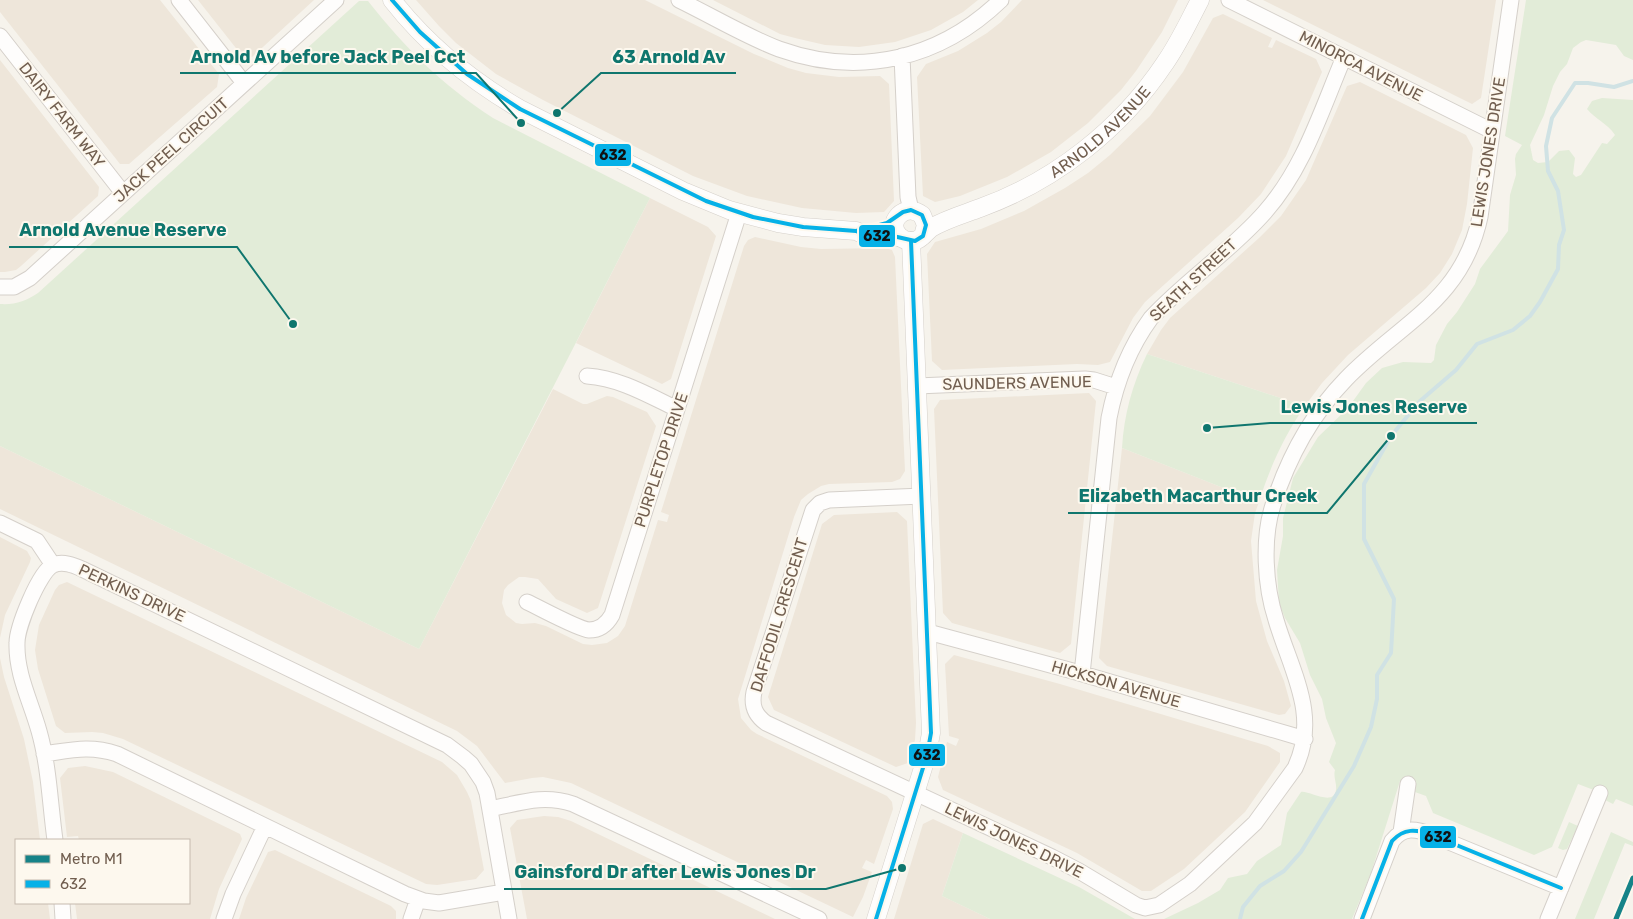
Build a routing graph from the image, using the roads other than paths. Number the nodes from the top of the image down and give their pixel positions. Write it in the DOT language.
graph roads {
  1 [pos="179,0"];
  2 [pos="336,0"];
  3 [pos="392,0"];
  4 [pos="679,0"];
  5 [pos="1001,0"];
  6 [pos="1200,0"];
  7 [pos="1229,0"];
  8 [pos="1511,0"];
  9 [pos="0,36"];
  10 [pos="902,56"];
  11 [pos="1344,57"];
  12 [pos="244,83"];
  13 [pos="1492,131"];
  14 [pos="123,193"];
  15 [pos="739,213"];
  16 [pos="910,214"];
  17 [pos="957,216"];
  18 [pos="856,231"];
  19 [pos="911,238"];
  20 [pos="0,287"];
  21 [pos="586,376"];
  22 [pos="917,386"];
  23 [pos="1116,387"];
  24 [pos="677,409"];
  25 [pos="922,496"];
  26 [pos="0,523"];
  27 [pos="53,565"];
  28 [pos="528,602"];
  29 [pos="928,632"];
  30 [pos="1082,674"];
  31 [pos="1305,739"];
  32 [pos="44,754"];
  33 [pos="1408,784"];
  34 [pos="915,793"];
  35 [pos="1600,793"];
  36 [pos="490,809"];
  37 [pos="265,826"];
  38 [pos="1401,832"];
  39 [pos="54,839"];
  40 [pos="1561,888"];
  41 [pos="504,892"];
  42 [pos="418,899"];
  43 [pos="62,904"];
  44 [pos="63,919"];
  45 [pos="224,919"];
  46 [pos="411,919"];
  47 [pos="510,919"];
  48 [pos="819,919"];
  49 [pos="876,919"];
  50 [pos="1362,919"];
  51 [pos="1548,919"];
  1 -- 12 [label="street"];
  2 -- 12 [label="street, JACK PEEL CIRCUIT"];
  3 -- 15 [label="street, ARNOLD AVENUE"];
  4 -- 10 [label="street"];
  5 -- 10 [label="street"];
  6 -- 17 [label="street, ARNOLD AVENUE"];
  7 -- 11 [label="street, MINORCA AVENUE"];
  8 -- 13 [label="street, LEWIS JONES DRIVE"];
  9 -- 14 [label="street, DAIRY FARM WAY"];
  10 -- 16 [label="street"];
  11 -- 13 [label="street, MINORCA AVENUE"];
  11 -- 23 [label="street, SEATH STREET"];
  12 -- 14 [label="street, JACK PEEL CIRCUIT"];
  13 -- 31 [label="street, LEWIS JONES DRIVE"];
  14 -- 20 [label="street, JACK PEEL CIRCUIT"];
  15 -- 18 [label="street, ARNOLD AVENUE"];
  15 -- 24 [label="street, PURPLETOP DRIVE"];
  16 -- 17 [label="street, ARNOLD AVENUE"];
  16 -- 18 [label="street, ARNOLD AVENUE"];
  16 -- 19 [label="street"];
  16 -- 19 [label="street"];
  17 -- 19 [label="street, ARNOLD AVENUE"];
  18 -- 19 [label="street, ARNOLD AVENUE"];
  19 -- 22 [label="street"];
  21 -- 24 [label="street"];
  22 -- 23 [label="street, SAUNDERS AVENUE"];
  22 -- 25 [label="street"];
  23 -- 30 [label="street, SEATH STREET"];
  24 -- 28 [label="street, PURPLETOP DRIVE"];
  25 -- 29 [label="street"];
  25 -- 34 [label="street, DAFFODIL CRESCENT"];
  26 -- 27 [label="street"];
  27 -- 32 [label="street"];
  27 -- 36 [label="street, PERKINS DRIVE"];
  29 -- 30 [label="street, HICKSON AVENUE"];
  29 -- 34 [label="street"];
  30 -- 31 [label="street, HICKSON AVENUE"];
  31 -- 34 [label="street, LEWIS JONES DRIVE"];
  32 -- 37 [label="street"];
  32 -- 39 [label="street"];
  33 -- 38 [label="street"];
  34 -- 49 [label="street"];
  35 -- 40 [label="street"];
  36 -- 41 [label="street, PERKINS DRIVE"];
  36 -- 48 [label="street"];
  37 -- 42 [label="street"];
  37 -- 45 [label="street"];
  38 -- 40 [label="street"];
  38 -- 50 [label="street"];
  40 -- 51 [label="street"];
  41 -- 42 [label="street"];
  41 -- 47 [label="street, PERKINS DRIVE"];
  42 -- 46 [label="street"];
  43 -- 44 [label="street"];
}
